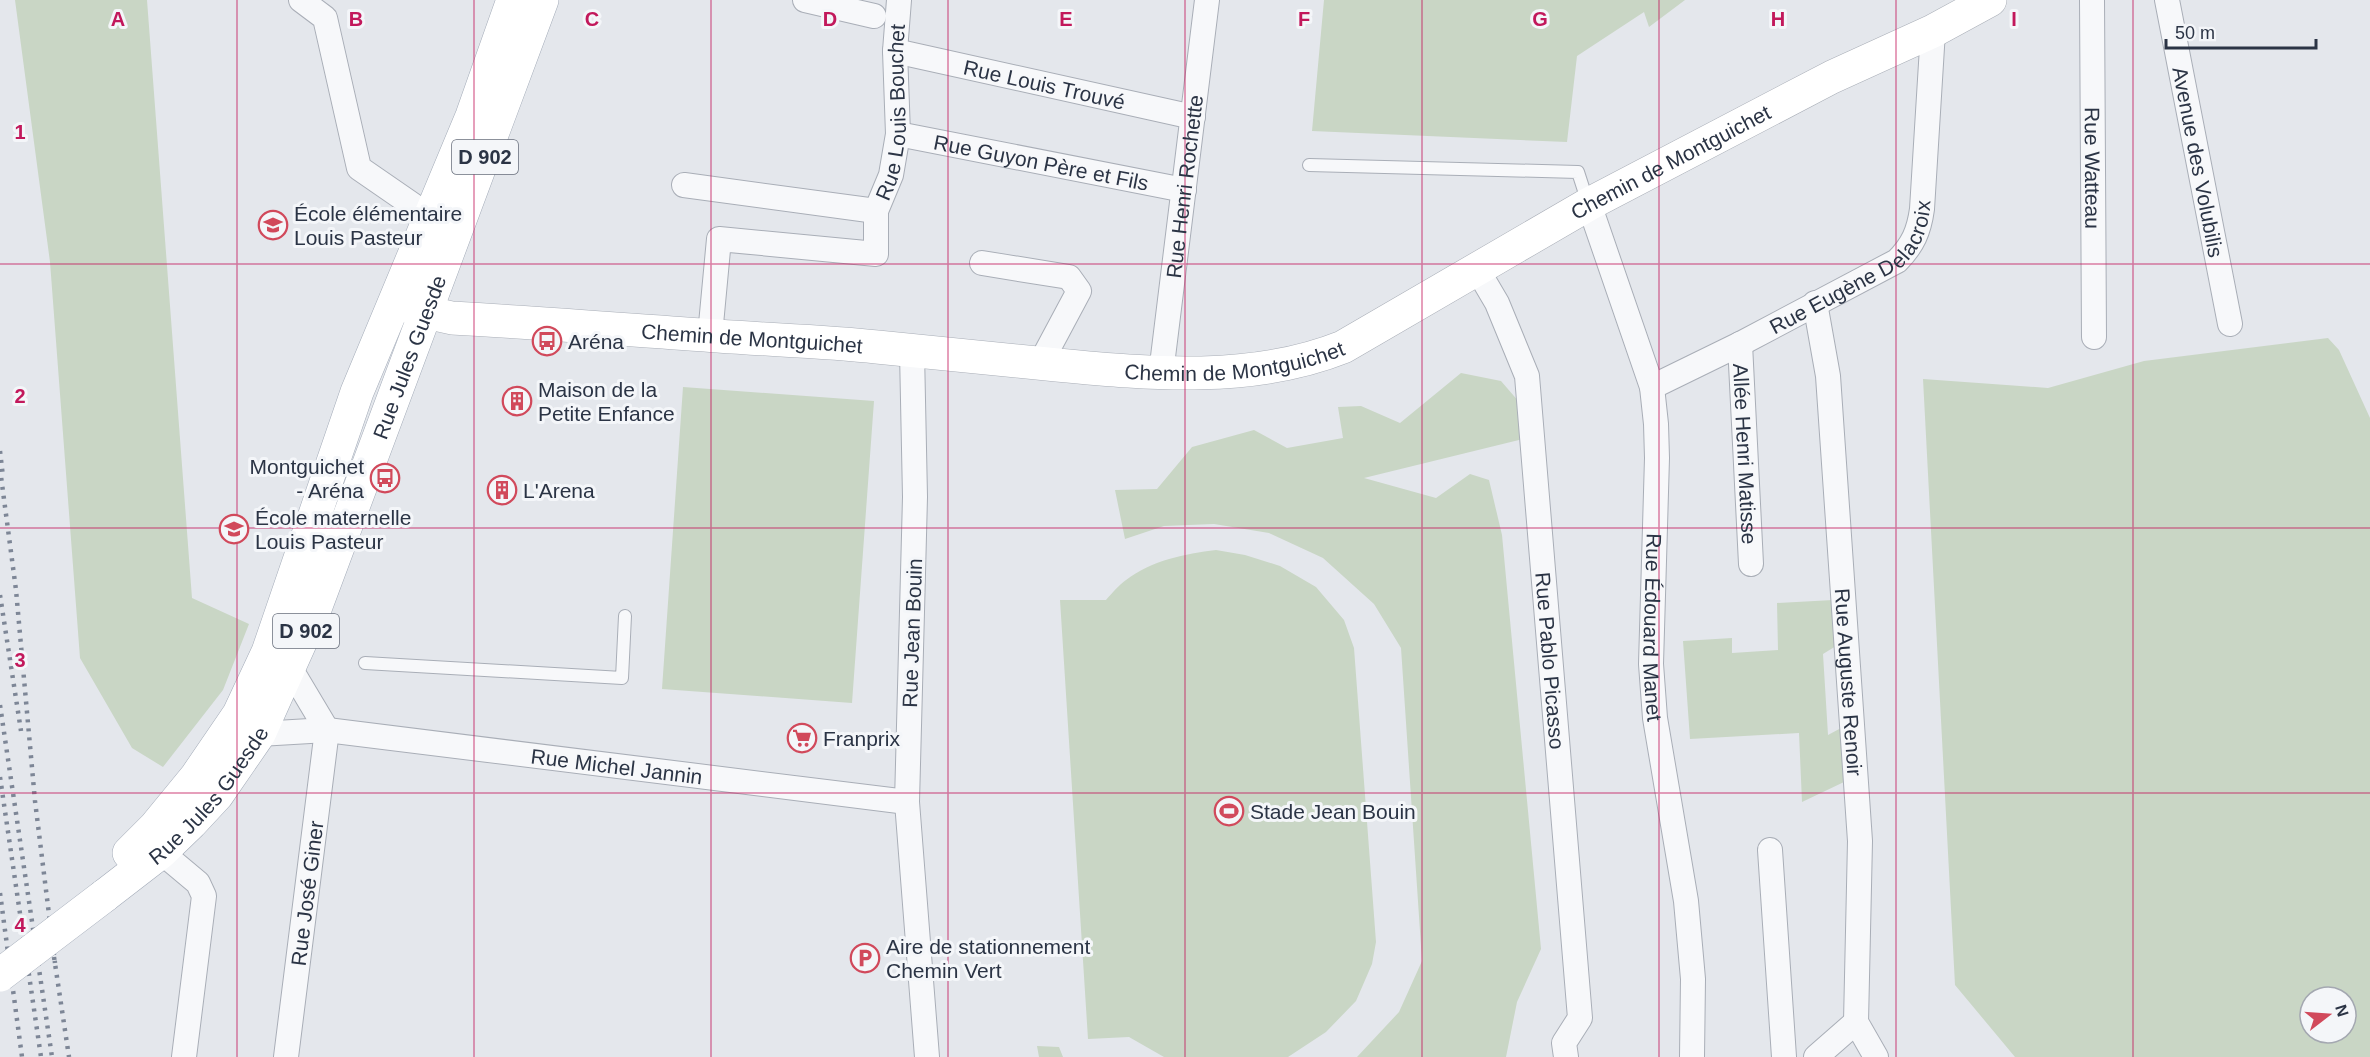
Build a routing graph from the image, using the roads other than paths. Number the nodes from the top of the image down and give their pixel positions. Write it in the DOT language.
graph roads {
  1 [pos="301,0"];
  2 [pos="513,0"];
  3 [pos="542,0"];
  4 [pos="805,0"];
  5 [pos="898,0"];
  6 [pos="1207,0"];
  7 [pos="1990,0"];
  8 [pos="2091,0"];
  9 [pos="2166,0"];
  10 [pos="874,16"];
  11 [pos="1933,31"];
  12 [pos="895,51"];
  13 [pos="1193,117"];
  14 [pos="898,134"];
  15 [pos="1309,165"];
  16 [pos="684,184"];
  17 [pos="1184,190"];
  18 [pos="1589,204"];
  19 [pos="876,211"];
  20 [pos="430,217"];
  21 [pos="982,263"];
  22 [pos="1477,269"];
  23 [pos="1815,303"];
  24 [pos="410,306"];
  25 [pos="2230,324"];
  26 [pos="710,335"];
  27 [pos="2094,337"];
  28 [pos="1740,344"];
  29 [pos="912,352"];
  30 [pos="1040,364"];
  31 [pos="1161,373"];
  32 [pos="1652,387"];
  33 [pos="1751,564"];
  34 [pos="625,616"];
  35 [pos="365,663"];
  36 [pos="290,668"];
  37 [pos="327,729"];
  38 [pos="260,734"];
  39 [pos="907,802"];
  40 [pos="1770,850"];
  41 [pos="161,852"];
  42 [pos="103,886"];
  43 [pos="0,952"];
  44 [pos="0,975"];
  45 [pos="1856,1022"];
  46 [pos="184,1057"];
  47 [pos="286,1057"];
  48 [pos="927,1057"];
  49 [pos="1566,1057"];
  50 [pos="1692,1057"];
  51 [pos="1784,1057"];
  52 [pos="1816,1057"];
  53 [pos="1876,1057"];
  1 -- 20 [label="street"];
  2 -- 20 [label="main road, Rue Jules Guesde / D 902"];
  3 -- 24 [label="main road, Rue Jules Guesde / D 902"];
  4 -- 10 [label="street"];
  5 -- 12 [label="street, Rue Louis Bouchet"];
  6 -- 13 [label="street, Rue Henri Rochette"];
  7 -- 11 [label="main road, Chemin de Montguichet"];
  8 -- 27 [label="street, Rue Watteau"];
  9 -- 25 [label="street, Avenue des Volubilis"];
  11 -- 18 [label="main road, Chemin de Montguichet"];
  11 -- 23 [label="street, Rue Eugène Delacroix"];
  12 -- 13 [label="street, Rue Louis Trouvé"];
  12 -- 14 [label="street, Rue Louis Bouchet"];
  13 -- 17 [label="street, Rue Henri Rochette"];
  14 -- 17 [label="street, Rue Guyon Père et Fils"];
  14 -- 19 [label="street, Rue Louis Bouchet"];
  15 -- 18 [label="lane"];
  16 -- 19 [label="street"];
  17 -- 31 [label="street, Rue Henri Rochette"];
  18 -- 22 [label="main road, Chemin de Montguichet"];
  18 -- 32 [label="street, Rue Édouard Manet"];
  19 -- 26 [label="street, Rue Louis Bouchet"];
  20 -- 24 [label="main road, Rue Jules Guesde / D 902"];
  21 -- 30 [label="street"];
  22 -- 31 [label="main road, Chemin de Montguichet"];
  22 -- 49 [label="street, Rue Pablo Picasso"];
  23 -- 28 [label="street, Rue Eugène Delacroix"];
  23 -- 45 [label="street, Rue Auguste Renoir"];
  24 -- 26 [label="main road, Chemin de Montguichet"];
  24 -- 36 [label="main road, Rue Jules Guesde / D 902"];
  24 -- 42 [label="main road, Rue Jules Guesde / D 902"];
  26 -- 29 [label="main road, Chemin de Montguichet"];
  28 -- 32 [label="street, Rue Eugène Delacroix"];
  28 -- 33 [label="street, Allée Henri Matisse"];
  29 -- 30 [label="main road, Chemin de Montguichet"];
  29 -- 39 [label="street, Rue Jean Bouin"];
  30 -- 31 [label="main road, Chemin de Montguichet"];
  32 -- 50 [label="street, Rue Édouard Manet"];
  34 -- 35 [label="lane"];
  36 -- 37 [label="street"];
  36 -- 38 [label="main road, Rue Jules Guesde / D 902"];
  37 -- 38 [label="street, Rue Michel Jannin"];
  37 -- 39 [label="street, Rue Michel Jannin"];
  37 -- 47 [label="street, Rue José Giner"];
  38 -- 41 [label="main road, Rue Jules Guesde / D 902"];
  39 -- 48 [label="street, Rue Jean Bouin"];
  40 -- 51 [label="street"];
  41 -- 42 [label="main road, Rue Jules Guesde / D 902"];
  41 -- 46 [label="street"];
  42 -- 43 [label="main road, D 902"];
  42 -- 44 [label="main road, D 902, bridge"];
  45 -- 52 [label="street"];
  45 -- 53 [label="street"];
}
